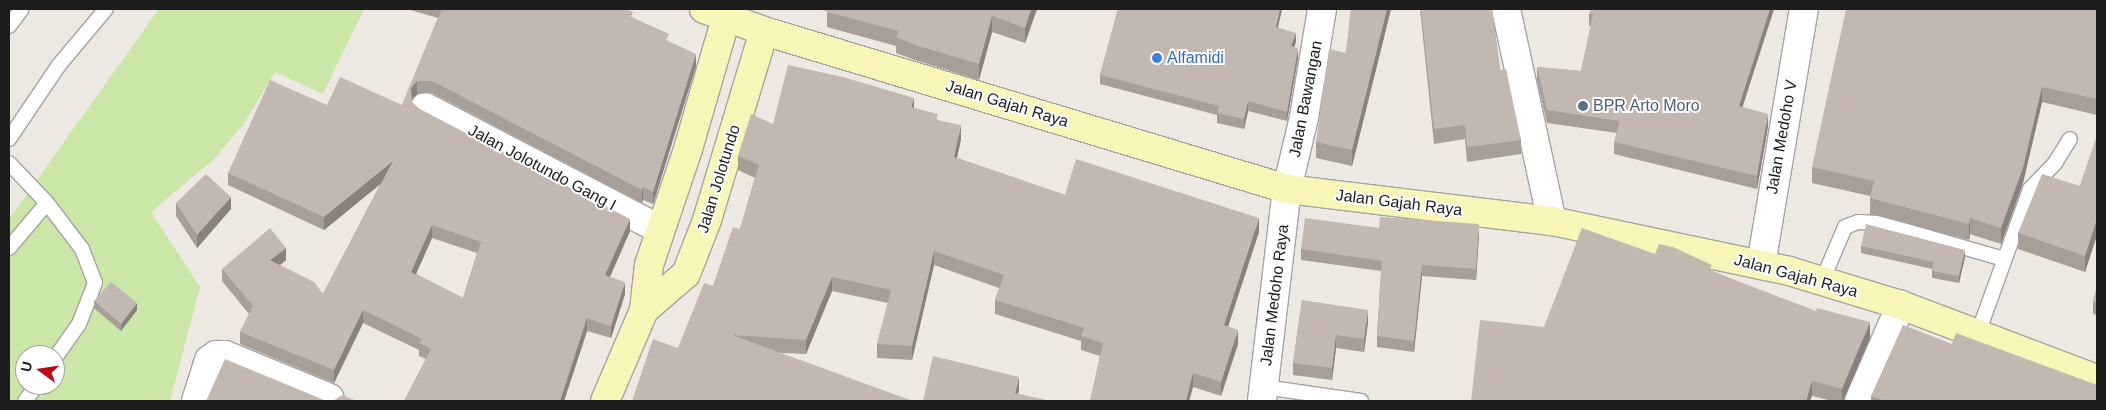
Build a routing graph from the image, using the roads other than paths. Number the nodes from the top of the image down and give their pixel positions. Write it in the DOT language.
graph roads {
  1 [pos="22,9"];
  2 [pos="106,9"];
  3 [pos="1322,9"];
  4 [pos="1506,9"];
  5 [pos="1804,9"];
  6 [pos="736,18"];
  7 [pos="9,26"];
  8 [pos="425,107"];
  9 [pos="2070,139"];
  10 [pos="9,140"];
  11 [pos="9,163"];
  12 [pos="1287,189"];
  13 [pos="47,203"];
  14 [pos="1552,221"];
  15 [pos="659,229"];
  16 [pos="9,248"];
  17 [pos="2004,259"];
  18 [pos="1761,265"];
  19 [pos="1822,281"];
  20 [pos="1901,305"];
  21 [pos="644,310"];
  22 [pos="1978,333"];
  23 [pos="64,345"];
  24 [pos="2097,379"];
  25 [pos="1263,394"];
  26 [pos="330,398"];
  27 [pos="196,401"];
  28 [pos="606,401"];
  29 [pos="1361,401"];
  30 [pos="1859,401"];
  1 -- 7 [label="lane"];
  2 -- 10 [label="lane"];
  3 -- 12 [label="street, Jalan Bawangan"];
  4 -- 14 [label="street"];
  5 -- 18 [label="street, Jalan Medoho V"];
  6 -- 12 [label="main road, Jalan Gajah Raya"];
  6 -- 15 [label="main road, Jalan Jolotundo"];
  6 -- 21 [label="main road, Jalan Jolotundo"];
  8 -- 15 [label="street, Jalan Jolotundo Gang I"];
  9 -- 17 [label="lane"];
  11 -- 13 [label="lane"];
  12 -- 14 [label="main road, Jalan Gajah Raya"];
  12 -- 25 [label="street, Jalan Medoho Raya"];
  13 -- 16 [label="lane"];
  13 -- 23 [label="lane"];
  14 -- 18 [label="main road, Jalan Gajah Raya"];
  15 -- 21 [label="main road, Jalan Jolotundo"];
  17 -- 19 [label="lane"];
  17 -- 22 [label="lane"];
  18 -- 19 [label="main road, Jalan Gajah Raya"];
  19 -- 20 [label="main road, Jalan Gajah Raya"];
  20 -- 22 [label="main road, Jalan Gajah Raya"];
  20 -- 30 [label="street"];
  21 -- 28 [label="main road, Jalan Jolotundo"];
  22 -- 24 [label="main road, Jalan Gajah Raya"];
  25 -- 29 [label="lane"];
  26 -- 27 [label="street"];
}
